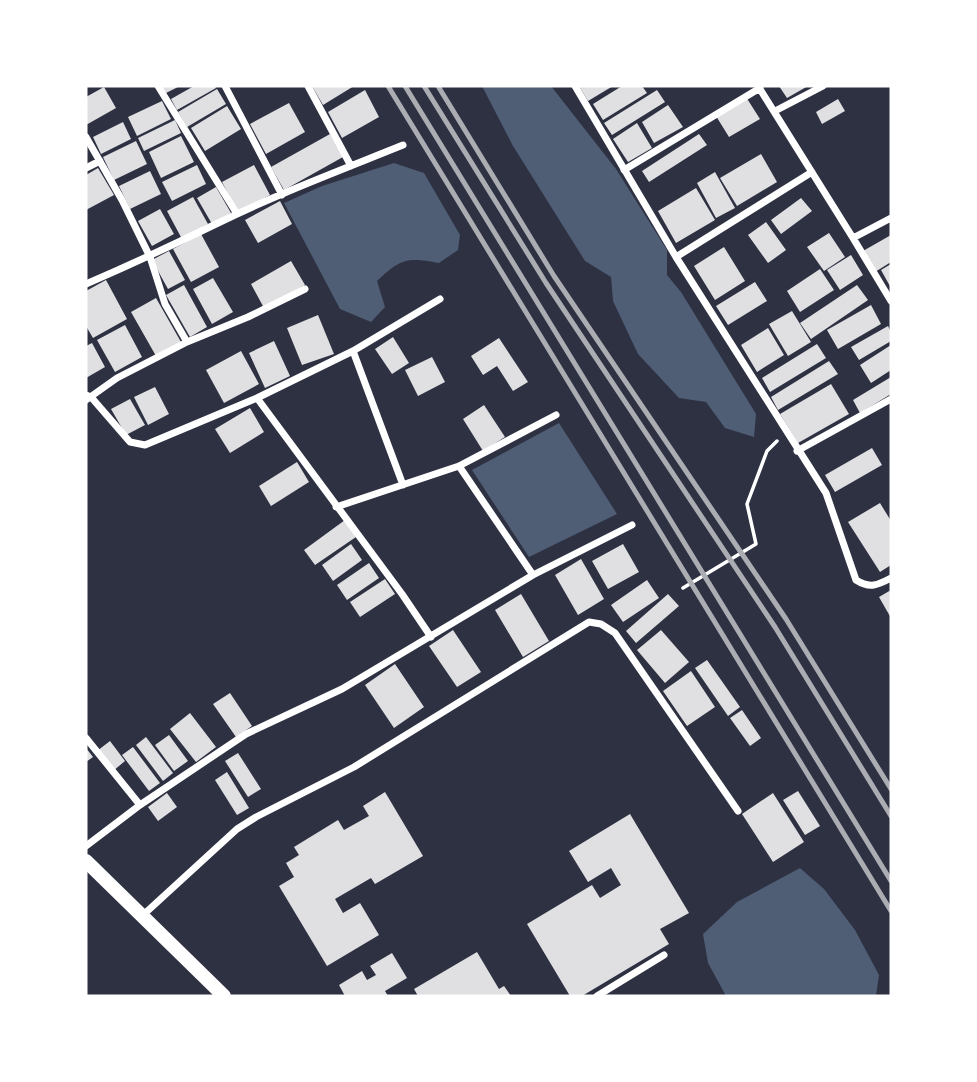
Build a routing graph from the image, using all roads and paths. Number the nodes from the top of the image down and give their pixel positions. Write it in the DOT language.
graph roads {
  1 [pos="159,86"];
  2 [pos="225,86"];
  3 [pos="307,86"];
  4 [pos="575,86"];
  5 [pos="823,86"];
  6 [pos="759,87"];
  7 [pos="775,111"];
  8 [pos="86,136"];
  9 [pos="403,145"];
  10 [pos="100,161"];
  11 [pos="351,166"];
  12 [pos="86,168"];
  13 [pos="624,170"];
  14 [pos="812,172"];
  15 [pos="282,195"];
  16 [pos="237,214"];
  17 [pos="891,218"];
  18 [pos="853,238"];
  19 [pos="150,257"];
  20 [pos="676,257"];
  21 [pos="86,284"];
  22 [pos="305,289"];
  23 [pos="440,299"];
  24 [pos="891,300"];
  25 [pos="187,342"];
  26 [pos="353,351"];
  27 [pos="87,397"];
  28 [pos="257,398"];
  29 [pos="891,399"];
  30 [pos="556,415"];
  31 [pos="785,432"];
  32 [pos="797,451"];
  33 [pos="458,466"];
  34 [pos="403,485"];
  35 [pos="336,508"];
  36 [pos="632,524"];
  37 [pos="533,575"];
  38 [pos="891,578"];
  39 [pos="683,589"];
  40 [pos="431,637"];
  41 [pos="86,738"];
  42 [pos="140,805"];
  43 [pos="738,811"];
  44 [pos="86,846"];
  45 [pos="86,861"];
  46 [pos="142,916"];
  47 [pos="664,955"];
  48 [pos="224,996"];
  49 [pos="597,996"];
  1 -- 16 [label="street"];
  2 -- 15 [label="street"];
  3 -- 11 [label="street"];
  4 -- 13 [label="street"];
  5 -- 7 [label="street"];
  6 -- 7 [label="street"];
  6 -- 13 [label="street"];
  7 -- 14 [label="street"];
  8 -- 10 [label="street"];
  9 -- 11 [label="street"];
  10 -- 12 [label="street"];
  10 -- 19 [label="street"];
  11 -- 15 [label="street"];
  13 -- 20 [label="street"];
  14 -- 18 [label="street"];
  14 -- 20 [label="street"];
  15 -- 16 [label="street"];
  16 -- 19 [label="street"];
  17 -- 18 [label="street"];
  18 -- 24 [label="street"];
  19 -- 21 [label="street"];
  19 -- 25 [label="street"];
  20 -- 31 [label="street"];
  22 -- 25 [label="street"];
  23 -- 26 [label="street"];
  25 -- 27 [label="street"];
  26 -- 28 [label="street"];
  26 -- 34 [label="street"];
  27 -- 28 [label="street"];
  28 -- 35 [label="street"];
  29 -- 32 [label="street"];
  30 -- 33 [label="street"];
  31 -- 32 [label="street"];
  31 -- 39 [label="path"];
  32 -- 38 [label="street"];
  33 -- 34 [label="street"];
  33 -- 37 [label="street"];
  34 -- 35 [label="street"];
  35 -- 40 [label="street"];
  36 -- 37 [label="street"];
  37 -- 40 [label="street"];
  40 -- 42 [label="street"];
  41 -- 42 [label="street"];
  42 -- 44 [label="street"];
  43 -- 46 [label="street"];
  45 -- 46 [label="main road"];
  46 -- 48 [label="main road"];
  47 -- 49 [label="street"];
}
